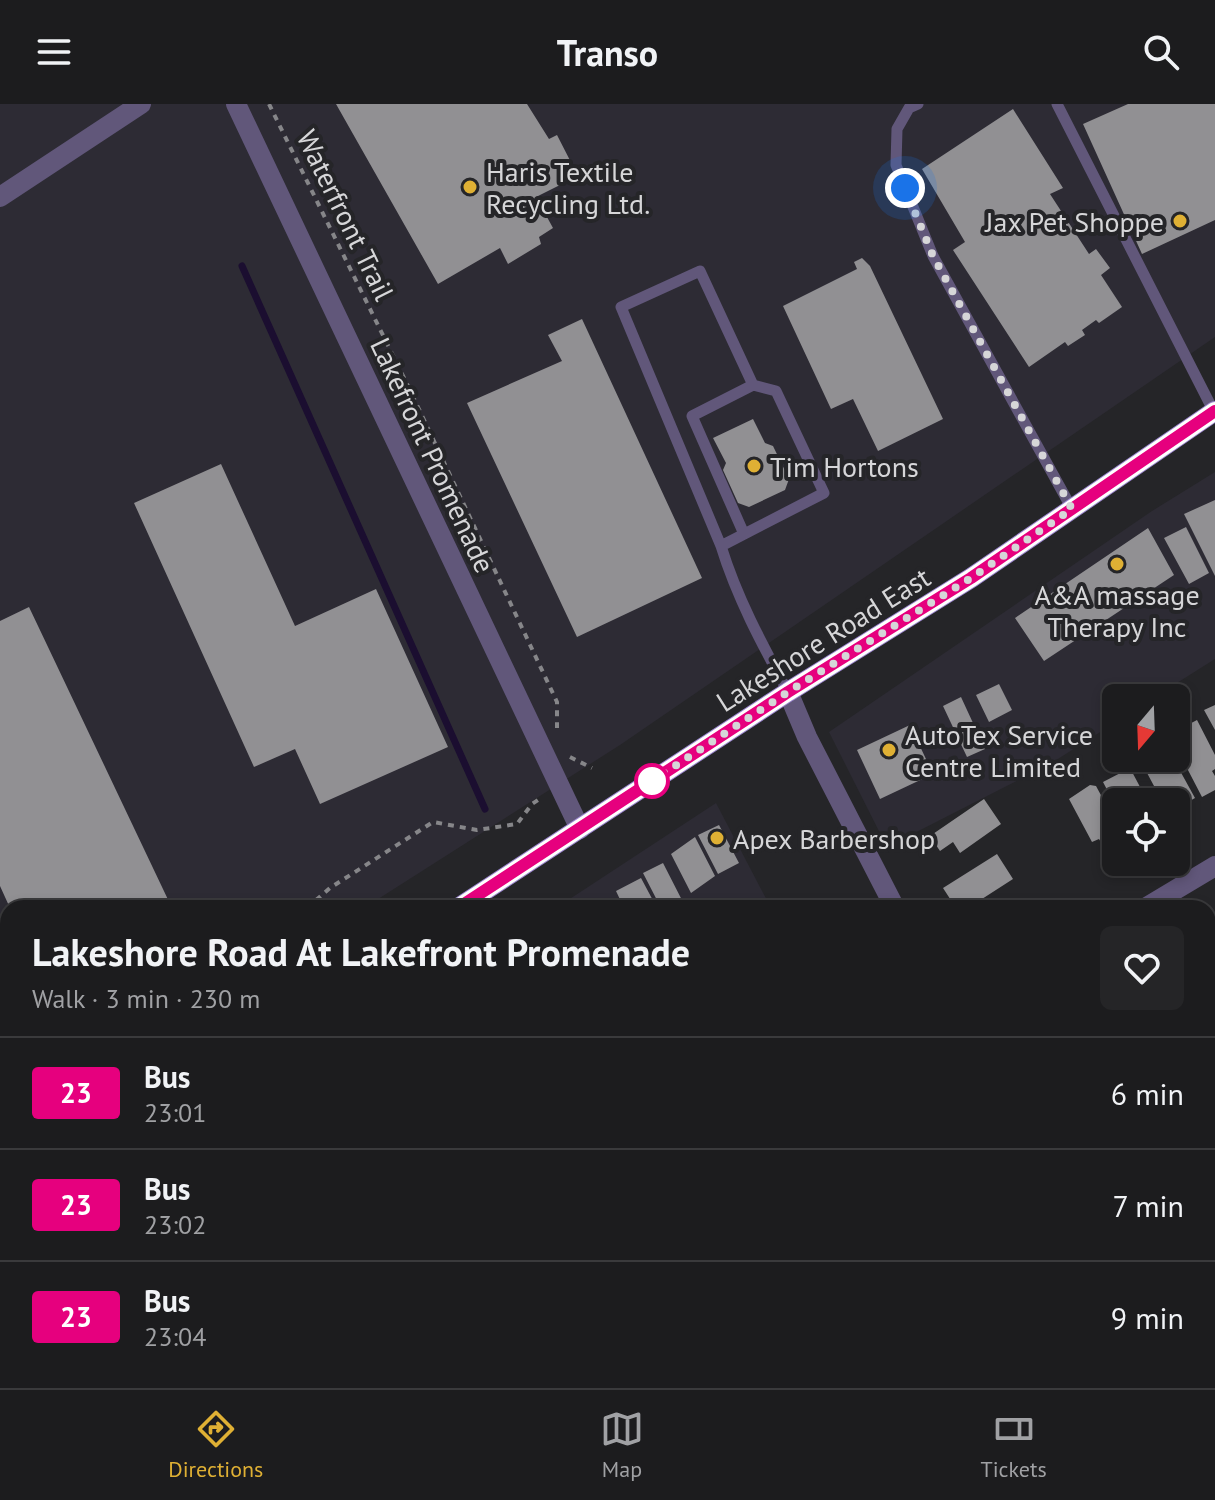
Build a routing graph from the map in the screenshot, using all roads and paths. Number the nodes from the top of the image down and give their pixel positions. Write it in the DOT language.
graph roads {
  1 [pos="141,104"];
  2 [pos="236,104"];
  3 [pos="269,104"];
  4 [pos="918,104"];
  5 [pos="1057,104"];
  6 [pos="0,197"];
  7 [pos="753,385"];
  8 [pos="1214,412"];
  9 [pos="1072,509"];
  10 [pos="744,534"];
  11 [pos="721,546"];
  12 [pos="788,692"];
  13 [pos="559,739"];
  14 [pos="564,748"];
  15 [pos="592,768"];
  16 [pos="532,804"];
  17 [pos="580,829"];
  18 [pos="1215,866"];
  19 [pos="316,900"];
  20 [pos="470,900"];
  21 [pos="891,900"];
  22 [pos="1158,900"];
  1 -- 6 [label="street"];
  2 -- 17 [label="street, Lakefront Promenade"];
  3 -- 13 [label="path, Waterfront Trail"];
  4 -- 9 [label="lane"];
  5 -- 8 [label="lane"];
  7 -- 10 [label="lane"];
  7 -- 10 [label="lane"];
  7 -- 11 [label="lane"];
  8 -- 9 [label="main road, Lakeshore Road East"];
  9 -- 12 [label="main road, Lakeshore Road East"];
  10 -- 11 [label="lane"];
  11 -- 12 [label="lane"];
  12 -- 17 [label="main road, Lakeshore Road East"];
  12 -- 21 [label="street"];
  14 -- 15 [label="path"];
  16 -- 19 [label="path"];
  17 -- 20 [label="main road, Lakeshore Road East"];
  18 -- 22 [label="street"];
}
